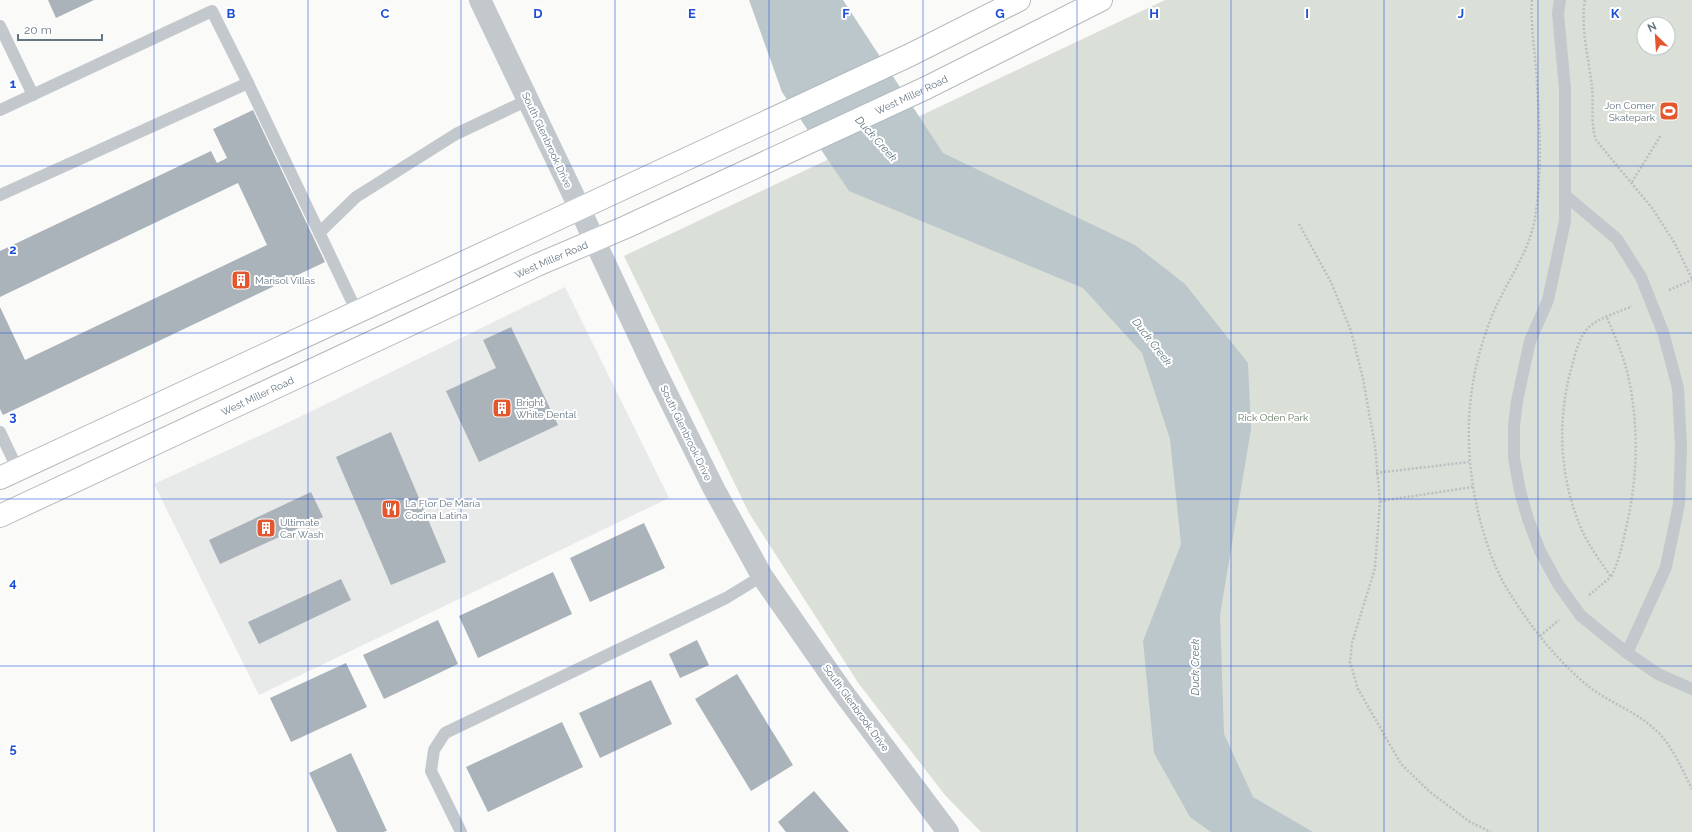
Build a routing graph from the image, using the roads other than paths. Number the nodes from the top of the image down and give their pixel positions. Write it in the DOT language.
graph roads {
  1 [pos="480,0"];
  2 [pos="1019,0"];
  3 [pos="1102,0"];
  4 [pos="1560,0"];
  5 [pos="0,26"];
  6 [pos="248,83"];
  7 [pos="33,95"];
  8 [pos="528,100"];
  9 [pos="0,110"];
  10 [pos="0,195"];
  11 [pos="1565,195"];
  12 [pos="579,208"];
  13 [pos="320,233"];
  14 [pos="595,241"];
  15 [pos="357,312"];
  16 [pos="0,432"];
  17 [pos="9,474"];
  18 [pos="0,516"];
  19 [pos="762,576"];
  20 [pos="1627,653"];
  21 [pos="1692,689"];
  22 [pos="461,832"];
  23 [pos="948,832"];
  1 -- 8 [label="street, South Glenbrook Drive"];
  2 -- 12 [label="main road"];
  3 -- 14 [label="main road, West Miller Road"];
  4 -- 11 [label="lane"];
  5 -- 7 [label="lane"];
  6 -- 7 [label="lane"];
  6 -- 10 [label="lane"];
  6 -- 13 [label="lane"];
  7 -- 9 [label="lane"];
  8 -- 12 [label="street, South Glenbrook Drive"];
  8 -- 13 [label="lane"];
  11 -- 20 [label="lane"];
  11 -- 20 [label="lane"];
  12 -- 14 [label="street, South Glenbrook Drive"];
  12 -- 15 [label="main road"];
  13 -- 15 [label="lane"];
  14 -- 18 [label="main road, West Miller Road"];
  14 -- 19 [label="street, South Glenbrook Drive"];
  15 -- 17 [label="main road"];
  16 -- 17 [label="lane"];
  19 -- 22 [label="lane"];
  19 -- 23 [label="street, South Glenbrook Drive"];
  20 -- 21 [label="lane"];
}
